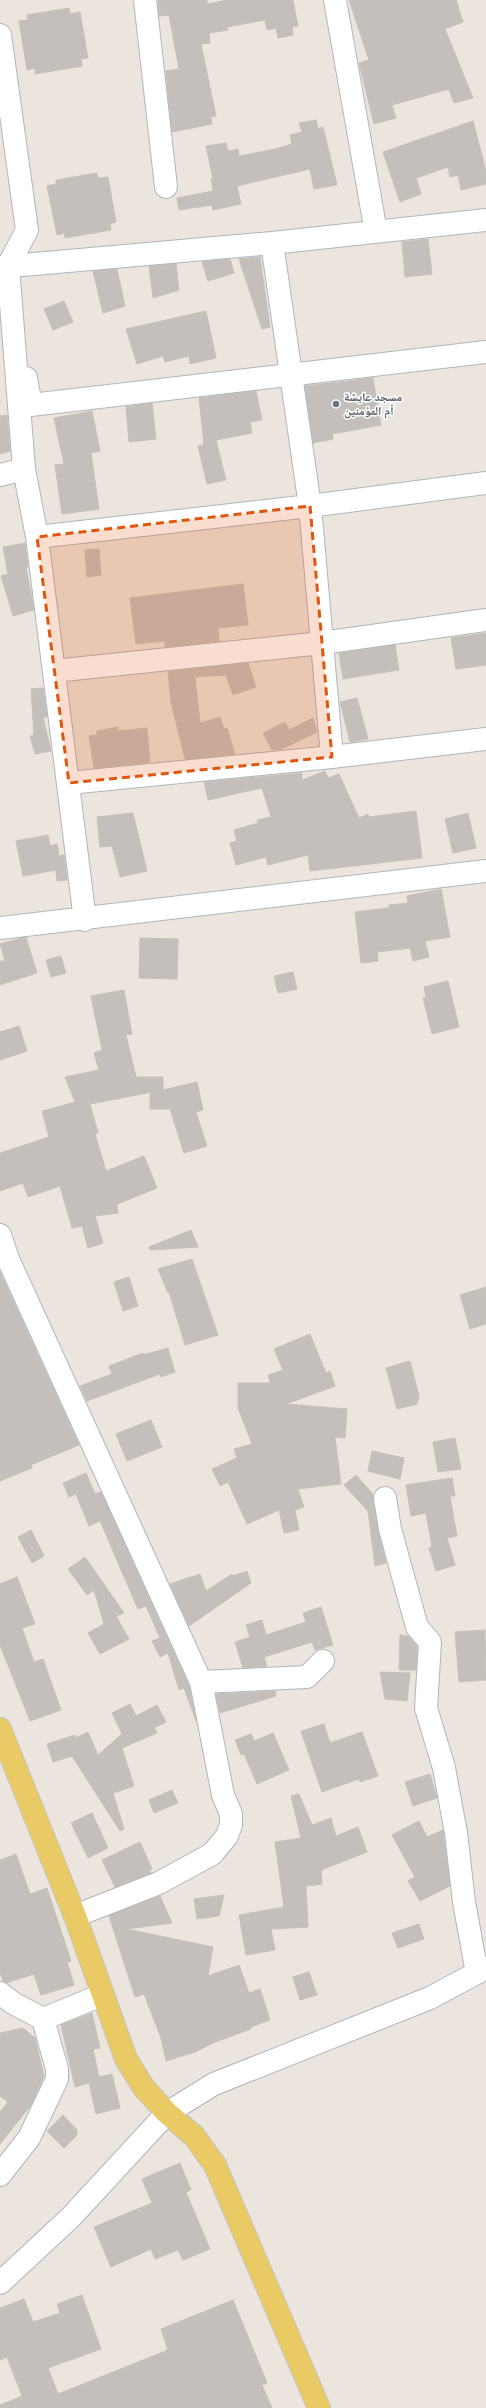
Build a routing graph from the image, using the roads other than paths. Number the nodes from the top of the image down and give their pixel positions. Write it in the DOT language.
graph roads {
  1 [pos="145,0"];
  2 [pos="335,0"];
  3 [pos="0,34"];
  4 [pos="166,187"];
  5 [pos="486,220"];
  6 [pos="376,232"];
  7 [pos="272,243"];
  8 [pos="4,267"];
  9 [pos="486,352"];
  10 [pos="292,375"];
  11 [pos="24,469"];
  12 [pos="0,476"];
  13 [pos="486,483"];
  14 [pos="310,506"];
  15 [pos="37,537"];
  16 [pos="486,620"];
  17 [pos="322,643"];
  18 [pos="54,671"];
  19 [pos="486,739"];
  20 [pos="332,757"];
  21 [pos="69,783"];
  22 [pos="486,871"];
  23 [pos="85,920"];
  24 [pos="0,928"];
  25 [pos="0,1235"];
  26 [pos="4,1260"];
  27 [pos="386,1498"];
  28 [pos="323,1661"];
  29 [pos="202,1682"];
  30 [pos="0,1731"];
  31 [pos="75,1916"];
  32 [pos="482,1971"];
  33 [pos="0,1993"];
  34 [pos="102,1995"];
  35 [pos="43,2019"];
  36 [pos="167,2113"];
  37 [pos="0,2175"];
  38 [pos="0,2283"];
  39 [pos="319,2408"];
  1 -- 4 [label="street"];
  2 -- 6 [label="street"];
  3 -- 8 [label="street"];
  5 -- 6 [label="street"];
  6 -- 7 [label="street"];
  7 -- 8 [label="street"];
  7 -- 10 [label="street"];
  8 -- 10 [label="street"];
  8 -- 11 [label="street"];
  9 -- 10 [label="street"];
  10 -- 14 [label="street"];
  11 -- 12 [label="street"];
  11 -- 15 [label="street"];
  13 -- 14 [label="street"];
  14 -- 15 [label="street"];
  14 -- 17 [label="street"];
  15 -- 18 [label="street"];
  16 -- 17 [label="street"];
  17 -- 18 [label="street"];
  17 -- 20 [label="street"];
  18 -- 21 [label="street"];
  19 -- 20 [label="street"];
  20 -- 21 [label="street"];
  21 -- 23 [label="street"];
  22 -- 23 [label="street"];
  23 -- 24 [label="street"];
  25 -- 26 [label="street"];
  26 -- 29 [label="street"];
  27 -- 32 [label="street"];
  28 -- 29 [label="street"];
  29 -- 31 [label="street"];
  30 -- 31 [label="main road"];
  31 -- 34 [label="main road"];
  32 -- 36 [label="street"];
  33 -- 35 [label="street"];
  34 -- 35 [label="street"];
  34 -- 36 [label="main road"];
  35 -- 37 [label="street"];
  36 -- 38 [label="street"];
  36 -- 39 [label="main road"];
}
